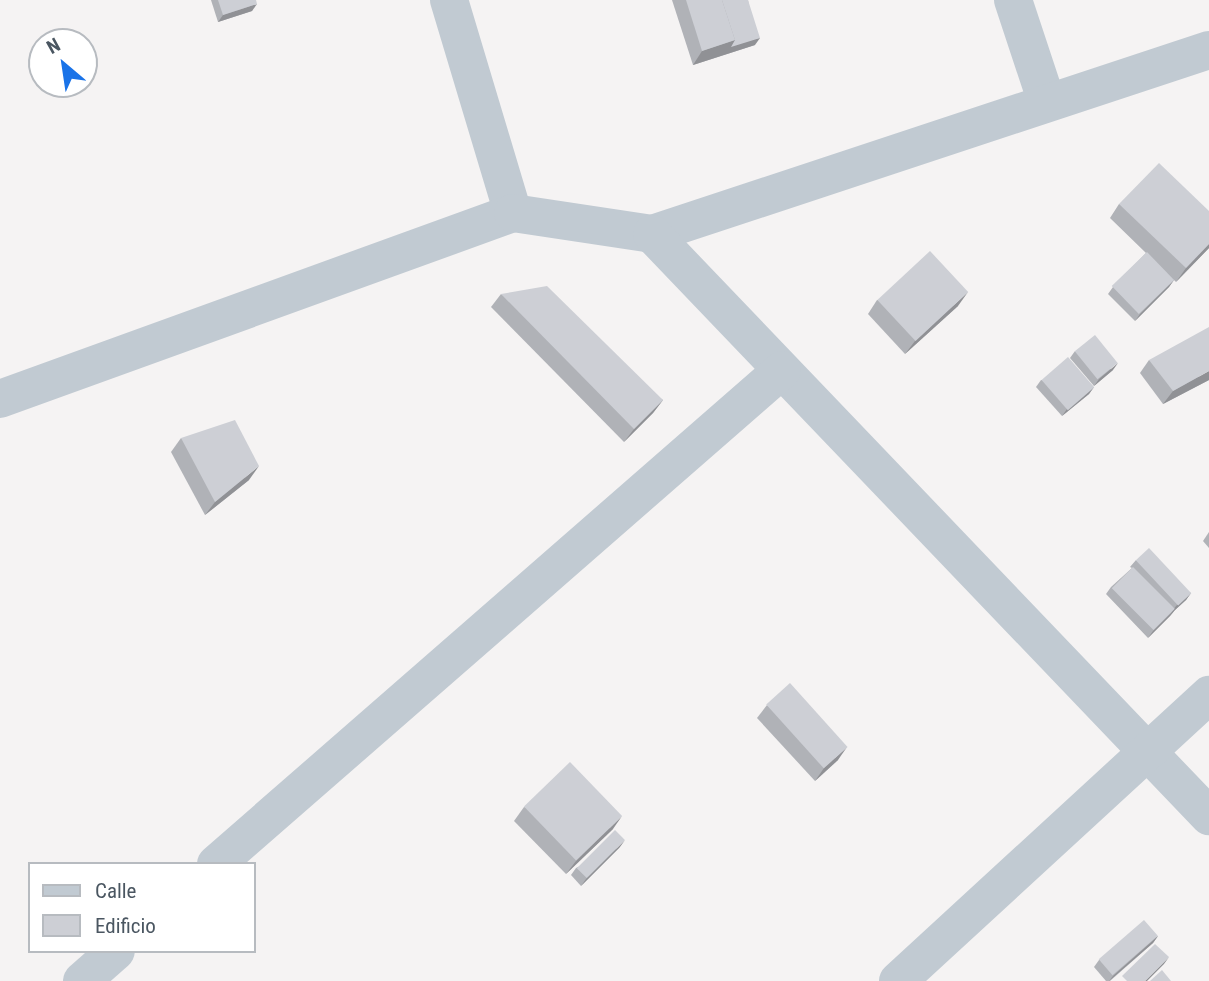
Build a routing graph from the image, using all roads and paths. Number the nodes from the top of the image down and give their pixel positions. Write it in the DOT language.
graph roads {
  1 [pos="449,0"];
  2 [pos="1013,0"];
  3 [pos="1209,50"];
  4 [pos="1047,103"];
  5 [pos="513,213"];
  6 [pos="652,234"];
  7 [pos="782,370"];
  8 [pos="0,399"];
  9 [pos="1209,695"];
  10 [pos="1149,749"];
  11 [pos="1209,816"];
  12 [pos="218,862"];
  13 [pos="114,953"];
  14 [pos="82,981"];
  15 [pos="898,981"];
  1 -- 5 [label="street"];
  2 -- 4 [label="street"];
  3 -- 4 [label="street"];
  4 -- 6 [label="street"];
  5 -- 6 [label="street"];
  5 -- 8 [label="street"];
  6 -- 7 [label="street"];
  7 -- 10 [label="street"];
  7 -- 12 [label="street"];
  9 -- 10 [label="street"];
  10 -- 11 [label="street"];
  10 -- 15 [label="street"];
  13 -- 14 [label="street"];
}
